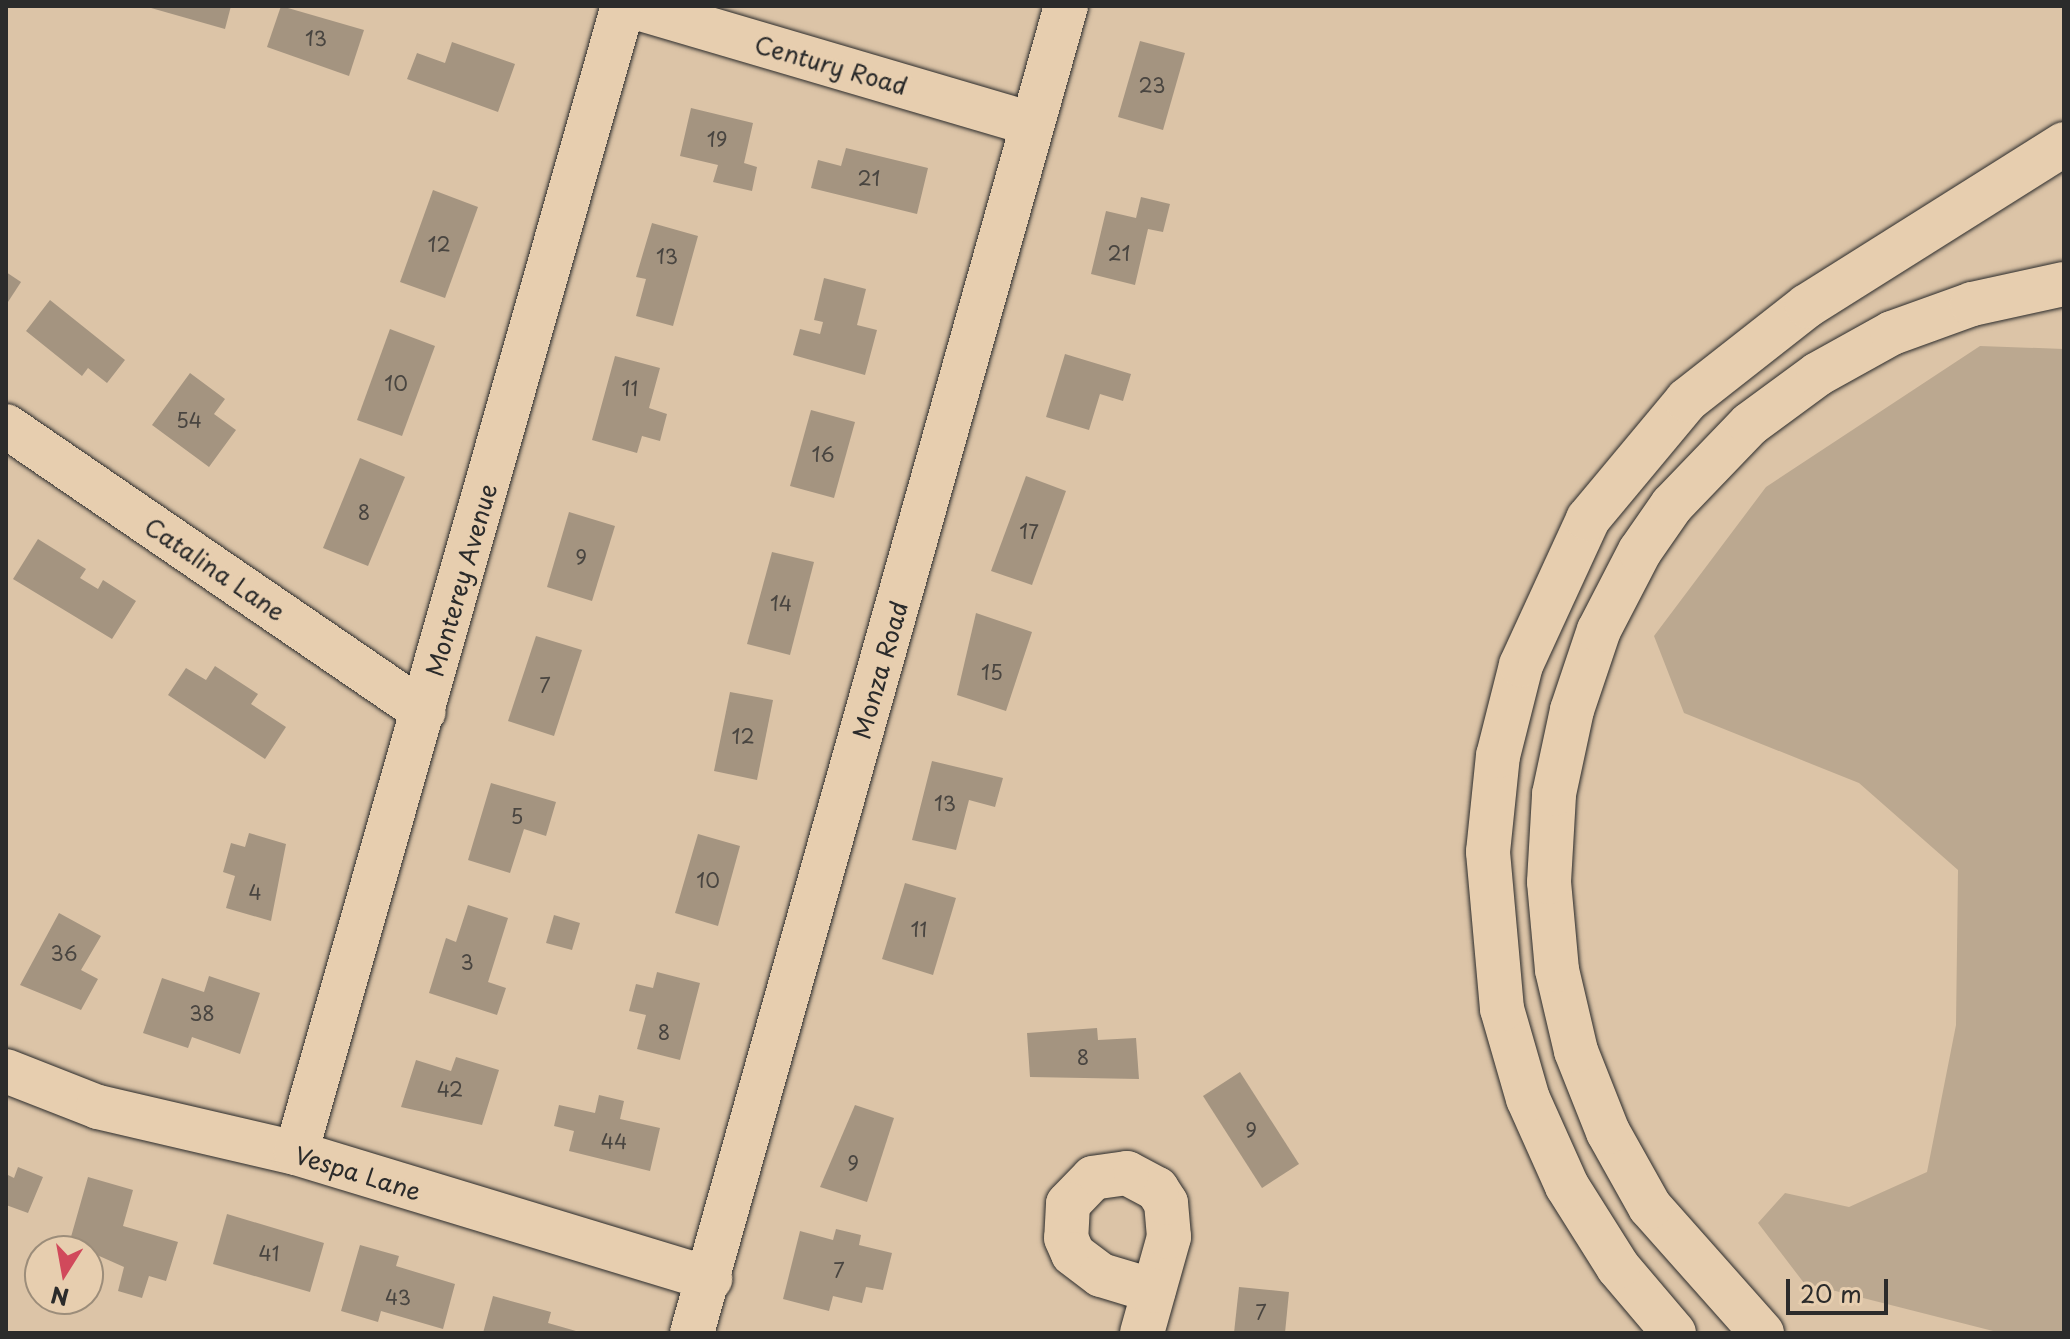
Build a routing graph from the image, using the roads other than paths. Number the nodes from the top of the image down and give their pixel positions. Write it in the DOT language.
graph roads {
  1 [pos="623,6"];
  2 [pos="631,6"];
  3 [pos="1066,6"];
  4 [pos="1032,124"];
  5 [pos="2064,144"];
  6 [pos="2064,284"];
  7 [pos="6,426"];
  8 [pos="424,712"];
  9 [pos="6,1071"];
  10 [pos="296,1153"];
  11 [pos="710,1279"];
  12 [pos="1154,1291"];
  13 [pos="692,1333"];
  14 [pos="1142,1333"];
  15 [pos="1674,1333"];
  16 [pos="1762,1333"];
  1 -- 8 [label="main road, Monterey Avenue"];
  2 -- 4 [label="main road, Century Road"];
  3 -- 4 [label="main road, Monza Road"];
  4 -- 11 [label="main road, Monza Road"];
  5 -- 15 [label="main road"];
  6 -- 16 [label="main road"];
  7 -- 8 [label="main road, Catalina Lane"];
  8 -- 10 [label="main road, Monterey Avenue"];
  9 -- 10 [label="main road, Vespa Lane"];
  10 -- 11 [label="main road, Vespa Lane"];
  11 -- 13 [label="main road, Monza Road"];
  12 -- 14 [label="main road"];
}
